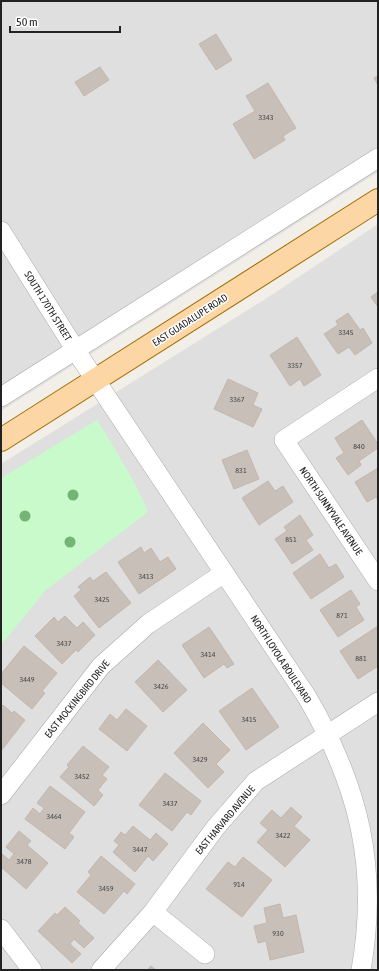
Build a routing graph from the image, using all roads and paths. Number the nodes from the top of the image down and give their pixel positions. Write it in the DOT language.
graph roads {
  1 [pos="378,158"];
  2 [pos="378,200"];
  3 [pos="1,231"];
  4 [pos="76,350"];
  5 [pos="378,378"];
  6 [pos="96,380"];
  7 [pos="1,397"];
  8 [pos="1,440"];
  9 [pos="224,573"];
  10 [pos="378,581"];
  11 [pos="378,702"];
  12 [pos="328,734"];
  13 [pos="1,795"];
  14 [pos="153,912"];
  15 [pos="1,929"];
  16 [pos="205,954"];
  17 [pos="32,970"];
  18 [pos="101,970"];
  19 [pos="361,970"];
  1 -- 4 [label="street"];
  2 -- 6 [label="main road, EAST GUADALUPE ROAD"];
  3 -- 4 [label="street, SOUTH 170TH STREET"];
  4 -- 6 [label="street, SOUTH 170TH STREET"];
  4 -- 7 [label="street"];
  5 -- 10 [label="street, NORTH SUNNYVALE AVENUE"];
  6 -- 8 [label="main road, EAST GUADALUPE ROAD"];
  6 -- 9 [label="street, NORTH LOYOLA BOULEVARD"];
  9 -- 12 [label="street, NORTH LOYOLA BOULEVARD"];
  9 -- 13 [label="street, EAST MOCKINGBIRD DRIVE"];
  11 -- 12 [label="street, EAST HARVARD AVENUE"];
  12 -- 14 [label="street, EAST HARVARD AVENUE"];
  12 -- 19 [label="street, NORTH LOYOLA BOULEVARD"];
  14 -- 16 [label="street"];
  14 -- 18 [label="street, EAST HARVARD AVENUE"];
  15 -- 17 [label="street"];
}
